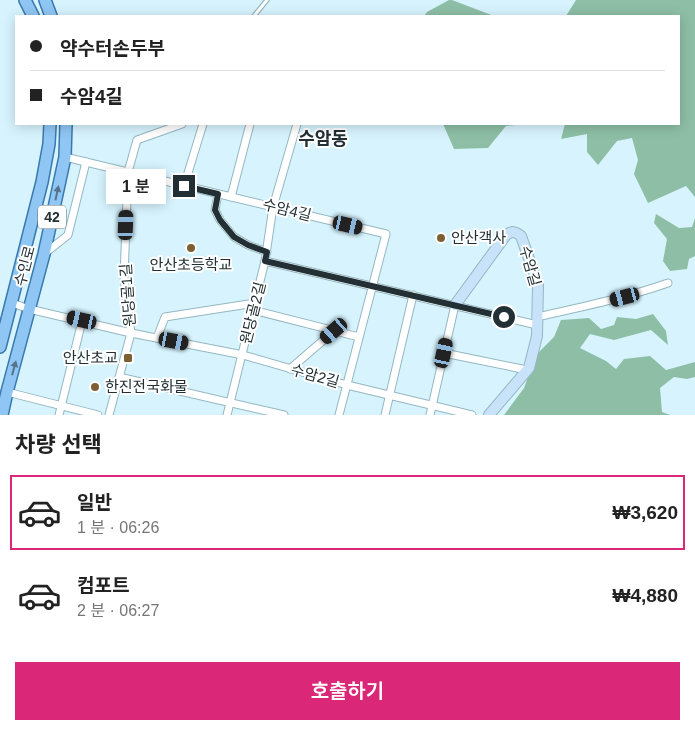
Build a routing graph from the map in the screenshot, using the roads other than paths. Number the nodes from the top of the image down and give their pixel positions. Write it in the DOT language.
graph roads {
  1 [pos="25,0"];
  2 [pos="45,0"];
  3 [pos="267,0"];
  4 [pos="32,15"];
  5 [pos="51,15"];
  6 [pos="255,15"];
  7 [pos="50,125"];
  8 [pos="66,125"];
  9 [pos="179,125"];
  10 [pos="203,125"];
  11 [pos="250,125"];
  12 [pos="297,125"];
  13 [pos="65,157"];
  14 [pos="86,162"];
  15 [pos="128,172"];
  16 [pos="184,186"];
  17 [pos="218,194"];
  18 [pos="232,197"];
  19 [pos="273,207"];
  20 [pos="267,252"];
  21 [pos="44,254"];
  22 [pos="265,261"];
  23 [pos="668,283"];
  24 [pos="372,286"];
  25 [pos="413,295"];
  26 [pos="12,303"];
  27 [pos="455,305"];
  28 [pos="254,306"];
  29 [pos="29,308"];
  30 [pos="82,320"];
  31 [pos="537,321"];
  32 [pos="334,331"];
  33 [pos="131,332"];
  34 [pos="359,337"];
  35 [pos="157,338"];
  36 [pos="0,347"];
  37 [pos="444,353"];
  38 [pos="242,355"];
  39 [pos="290,368"];
  40 [pos="527,370"];
  41 [pos="119,377"];
  42 [pos="347,385"];
  43 [pos="8,392"];
  44 [pos="390,395"];
  45 [pos="230,402"];
  46 [pos="432,405"];
  47 [pos="60,406"];
  48 [pos="2,415"];
  49 [pos="59,415"];
  50 [pos="98,415"];
  51 [pos="109,415"];
  52 [pos="227,415"];
  53 [pos="284,415"];
  54 [pos="339,415"];
  55 [pos="385,415"];
  56 [pos="430,415"];
  57 [pos="472,415"];
  58 [pos="489,415"];
  1 -- 4 [label="main road"];
  2 -- 5 [label="main road"];
  3 -- 6 [label="lane"];
  7 -- 26 [label="main road, 수인로 / 42"];
  8 -- 13 [label="main road, 수인로 / 42"];
  9 -- 15 [label="street"];
  10 -- 16 [label="street"];
  11 -- 18 [label="street"];
  12 -- 19 [label="street, 원당골2길"];
  13 -- 14 [label="street, 수암4길"];
  21 -- 13 [label="main road, 수인로 / 42, one-way"];
  14 -- 15 [label="street, 수암4길"];
  14 -- 21 [label="street"];
  15 -- 16 [label="street, 수암4길"];
  15 -- 33 [label="street, 원당골1길"];
  16 -- 17 [label="street, 수암4길"];
  17 -- 18 [label="street, 수암4길"];
  17 -- 20 [label="street"];
  18 -- 19 [label="street, 수암4길"];
  19 -- 20 [label="street, 원당골2길"];
  19 -- 24 [label="street, 수암4길"];
  20 -- 22 [label="street, 원당골2길"];
  21 -- 29 [label="main road, 수인로 / 42"];
  22 -- 24 [label="street"];
  22 -- 28 [label="street, 원당골2길"];
  23 -- 31 [label="street"];
  24 -- 25 [label="street"];
  24 -- 34 [label="street"];
  25 -- 27 [label="street"];
  25 -- 44 [label="street"];
  26 -- 29 [label="street, 수암2길"];
  26 -- 36 [label="main road, 수인로 / 42"];
  27 -- 31 [label="street"];
  27 -- 31 [label="street, 수암길"];
  27 -- 37 [label="street"];
  28 -- 32 [label="street"];
  28 -- 35 [label="street"];
  28 -- 38 [label="street, 원당골2길"];
  29 -- 30 [label="street, 수암2길"];
  43 -- 29 [label="main road, 수인로 / 42, one-way"];
  30 -- 33 [label="street, 수암2길"];
  30 -- 47 [label="street"];
  31 -- 40 [label="street, 수암길"];
  32 -- 34 [label="street"];
  32 -- 39 [label="street"];
  33 -- 35 [label="street, 수암2길"];
  33 -- 41 [label="street, 원당골1길"];
  34 -- 42 [label="street"];
  35 -- 38 [label="street, 수암2길"];
  37 -- 40 [label="street"];
  37 -- 46 [label="street"];
  38 -- 39 [label="street, 수암2길"];
  38 -- 45 [label="street, 원당골2길"];
  39 -- 42 [label="street, 수암2길"];
  40 -- 58 [label="street, 수암길"];
  41 -- 45 [label="street"];
  41 -- 51 [label="street, 원당골1길"];
  42 -- 44 [label="street, 수암2길"];
  42 -- 54 [label="street"];
  43 -- 47 [label="street"];
  43 -- 48 [label="main road, 수인로 / 42"];
  44 -- 46 [label="street, 수암2길"];
  44 -- 55 [label="street"];
  45 -- 52 [label="street, 원당골2길"];
  45 -- 53 [label="street"];
  46 -- 56 [label="street"];
  46 -- 57 [label="street, 수암2길"];
  47 -- 49 [label="street"];
  47 -- 50 [label="street"];
}
